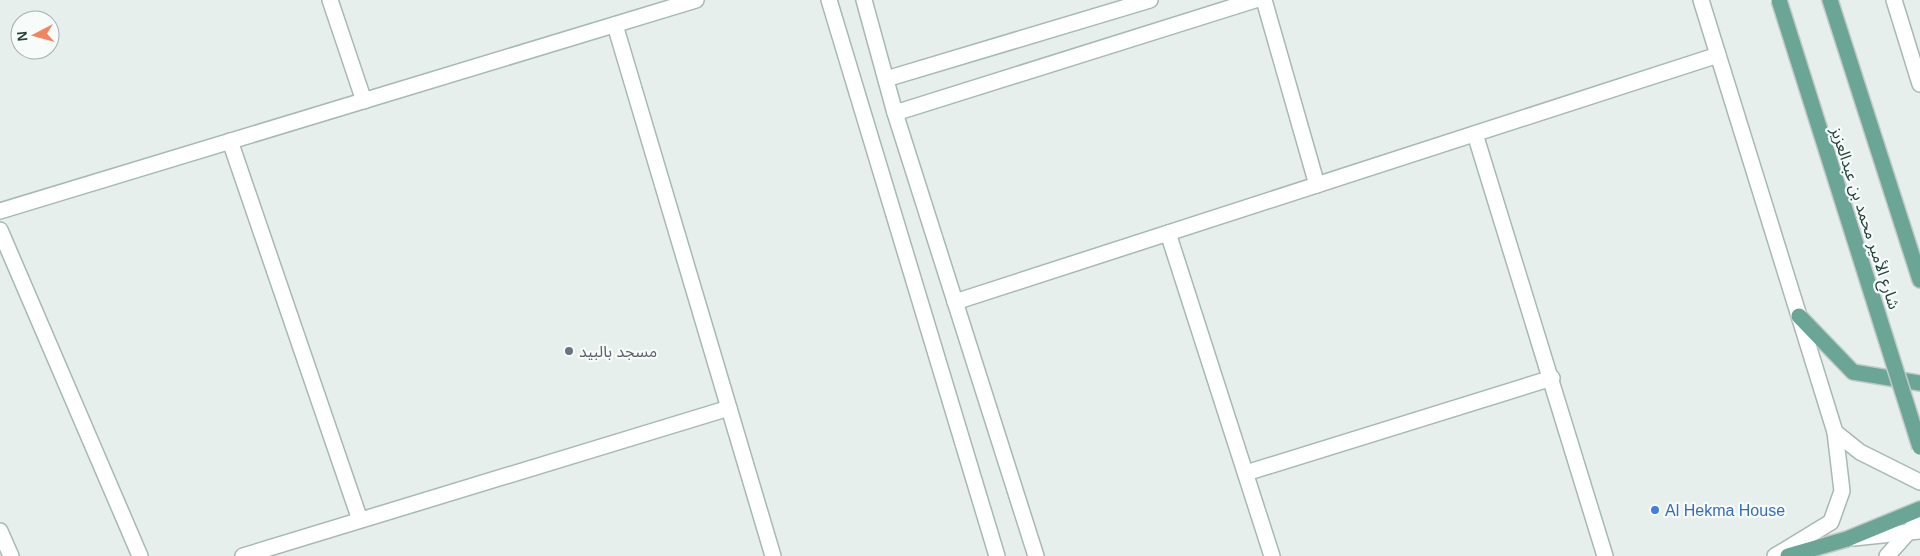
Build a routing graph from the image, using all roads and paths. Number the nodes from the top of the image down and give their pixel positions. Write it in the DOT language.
graph roads {
  1 [pos="330,0"];
  2 [pos="696,0"];
  3 [pos="829,0"];
  4 [pos="864,0"];
  5 [pos="1150,0"];
  6 [pos="1254,0"];
  7 [pos="1264,0"];
  8 [pos="1701,0"];
  9 [pos="1779,0"];
  10 [pos="1830,0"];
  11 [pos="1894,0"];
  12 [pos="1102,7"];
  13 [pos="615,24"];
  14 [pos="1718,55"];
  15 [pos="886,79"];
  16 [pos="1920,84"];
  17 [pos="364,101"];
  18 [pos="895,114"];
  19 [pos="1475,134"];
  20 [pos="230,141"];
  21 [pos="1317,185"];
  22 [pos="0,211"];
  23 [pos="0,230"];
  24 [pos="1168,233"];
  25 [pos="1920,280"];
  26 [pos="955,302"];
  27 [pos="1799,316"];
  28 [pos="1552,378"];
  29 [pos="1920,383"];
  30 [pos="729,408"];
  31 [pos="1835,432"];
  32 [pos="1920,447"];
  33 [pos="1246,473"];
  34 [pos="1920,482"];
  35 [pos="1920,510"];
  36 [pos="1920,519"];
  37 [pos="360,520"];
  38 [pos="0,531"];
  39 [pos="1914,531"];
  40 [pos="1847,538"];
  41 [pos="11,556"];
  42 [pos="140,556"];
  43 [pos="242,556"];
  44 [pos="773,556"];
  45 [pos="997,556"];
  46 [pos="1036,556"];
  47 [pos="1272,556"];
  48 [pos="1605,556"];
  49 [pos="1775,556"];
  50 [pos="1788,556"];
  51 [pos="1887,556"];
  1 -- 17 [label="street"];
  2 -- 13 [label="street"];
  3 -- 45 [label="street"];
  4 -- 15 [label="street"];
  5 -- 12 [label="street"];
  6 -- 18 [label="street"];
  7 -- 21 [label="street"];
  8 -- 14 [label="street"];
  9 -- 32 [label="main road, شارع الأمير محمد بن عبدالعزيز, bridge"];
  10 -- 25 [label="main road, شارع الأمير محمد بن عبدالعزيز"];
  11 -- 16 [label="street"];
  12 -- 15 [label="street"];
  13 -- 17 [label="street"];
  13 -- 30 [label="street"];
  14 -- 19 [label="street"];
  14 -- 27 [label="street"];
  15 -- 18 [label="street"];
  17 -- 20 [label="street"];
  18 -- 26 [label="street"];
  19 -- 21 [label="street"];
  19 -- 28 [label="street"];
  20 -- 22 [label="street"];
  20 -- 37 [label="street"];
  21 -- 24 [label="street"];
  23 -- 42 [label="street"];
  24 -- 26 [label="street"];
  24 -- 33 [label="street"];
  26 -- 46 [label="street"];
  27 -- 29 [label="main road"];
  27 -- 31 [label="street"];
  28 -- 33 [label="street"];
  28 -- 48 [label="street"];
  30 -- 37 [label="street"];
  30 -- 44 [label="street"];
  31 -- 34 [label="street"];
  31 -- 49 [label="street"];
  33 -- 47 [label="street"];
  35 -- 40 [label="main road"];
  36 -- 39 [label="street"];
  37 -- 43 [label="street"];
  38 -- 41 [label="street"];
  39 -- 40 [label="street"];
  39 -- 51 [label="street"];
  40 -- 50 [label="main road"];
}
